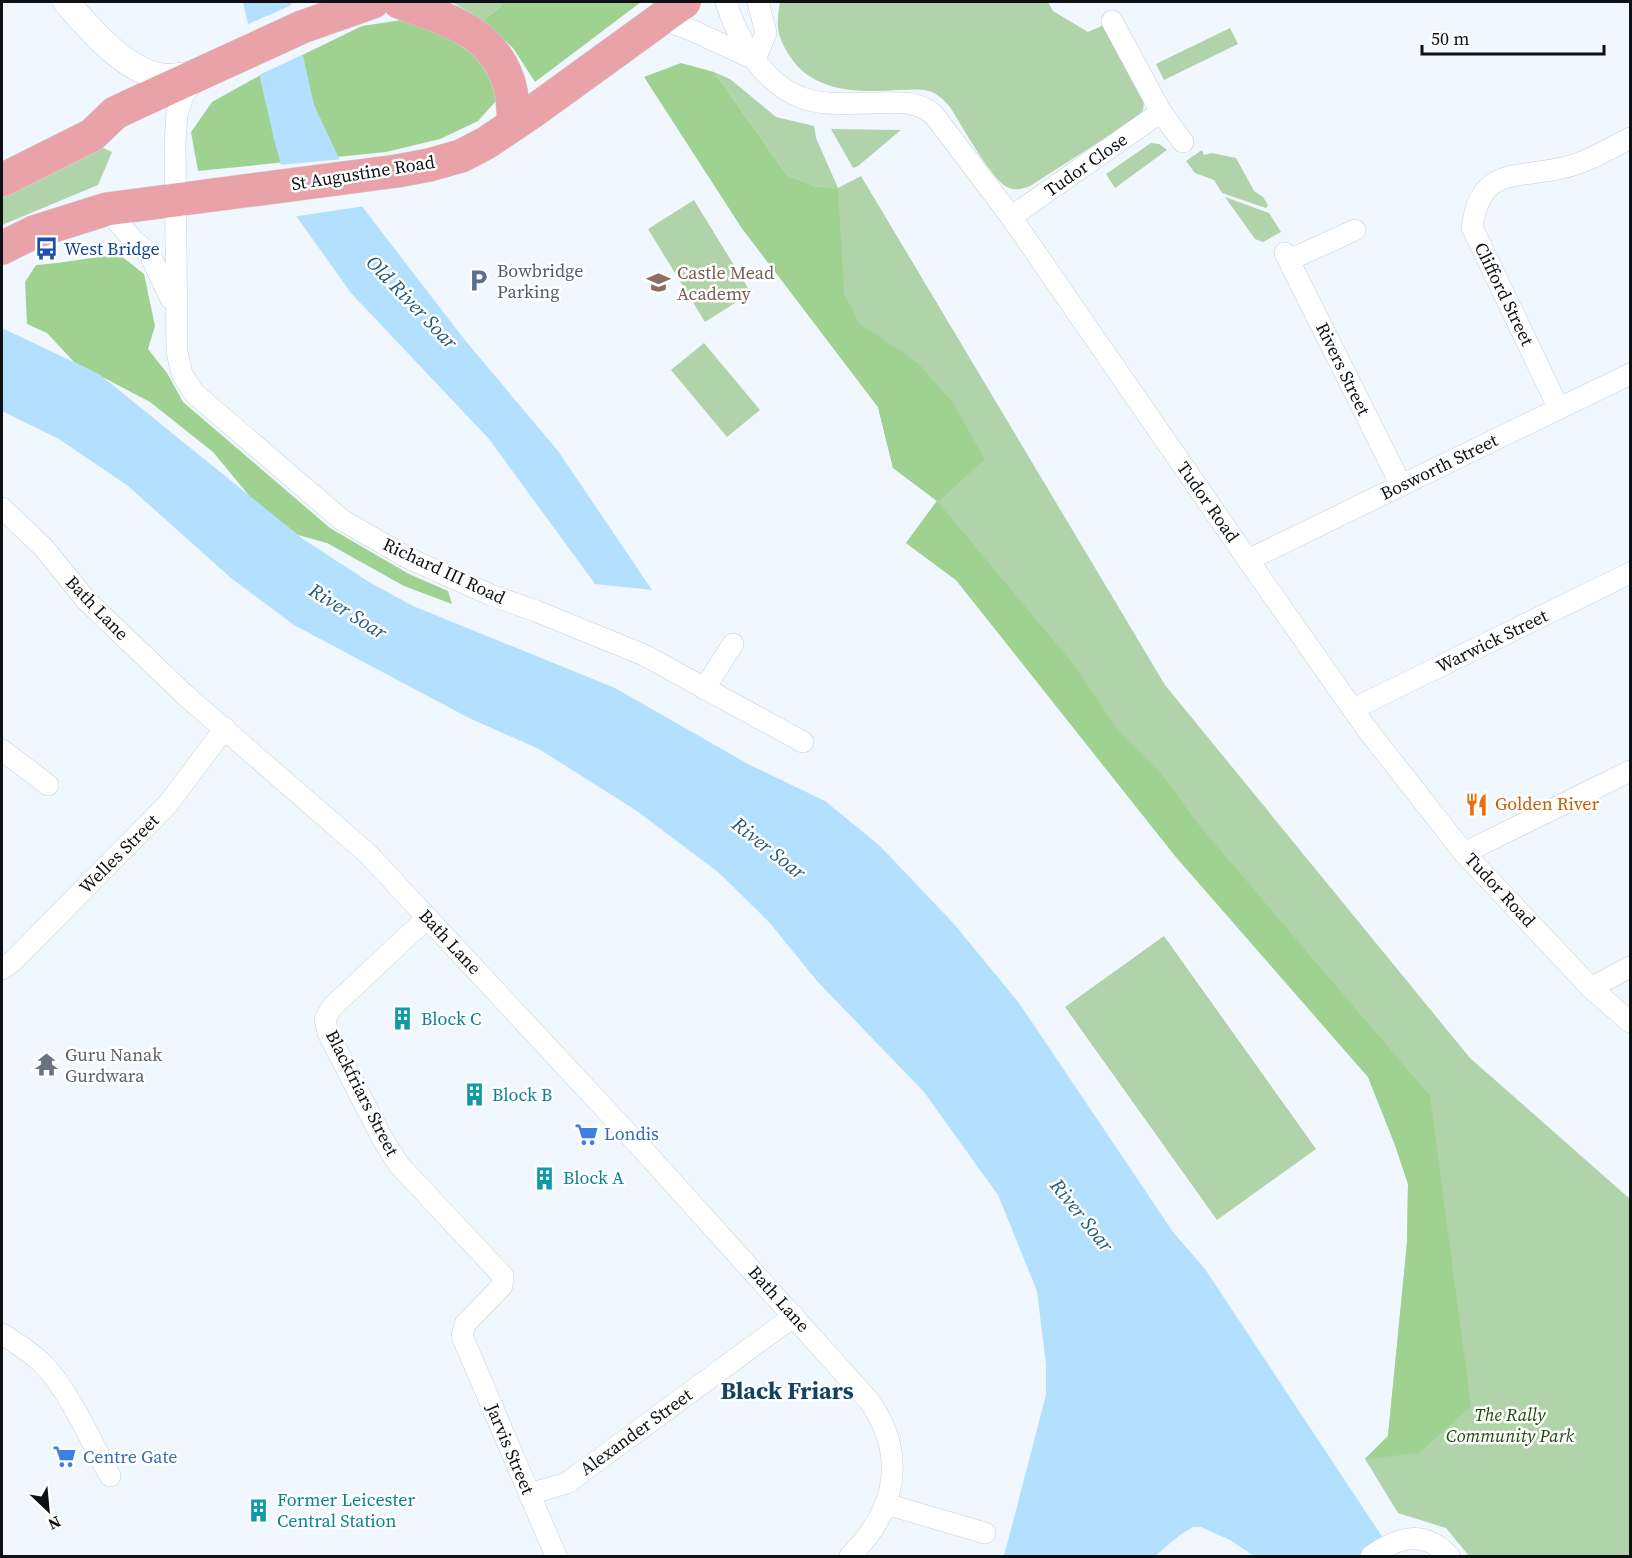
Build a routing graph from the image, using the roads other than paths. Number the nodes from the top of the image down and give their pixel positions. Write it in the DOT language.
graph roads {
  1 [pos="66,2"];
  2 [pos="373,2"];
  3 [pos="399,2"];
  4 [pos="726,2"];
  5 [pos="758,2"];
  6 [pos="673,10"];
  7 [pos="1112,21"];
  8 [pos="755,59"];
  9 [pos="205,72"];
  10 [pos="1161,112"];
  11 [pos="514,124"];
  12 [pos="1630,138"];
  13 [pos="1183,142"];
  14 [pos="2,180"];
  15 [pos="174,200"];
  16 [pos="107,209"];
  17 [pos="1011,217"];
  18 [pos="1354,230"];
  19 [pos="2,248"];
  20 [pos="175,308"];
  21 [pos="1630,374"];
  22 [pos="1559,409"];
  23 [pos="1401,485"];
  24 [pos="2,508"];
  25 [pos="1248,560"];
  26 [pos="1630,573"];
  27 [pos="732,644"];
  28 [pos="704,689"];
  29 [pos="1353,709"];
  30 [pos="225,728"];
  31 [pos="803,742"];
  32 [pos="2,750"];
  33 [pos="1630,771"];
  34 [pos="48,785"];
  35 [pos="1464,853"];
  36 [pos="427,918"];
  37 [pos="1630,968"];
  38 [pos="2,969"];
  39 [pos="1591,988"];
  40 [pos="1630,1022"];
  41 [pos="794,1316"];
  42 [pos="2,1334"];
  43 [pos="465,1342"];
  44 [pos="110,1476"];
  45 [pos="529,1494"];
  46 [pos="886,1504"];
  47 [pos="985,1533"];
  48 [pos="1379,1551"];
  49 [pos="556,1557"];
  50 [pos="850,1557"];
  51 [pos="1449,1557"];
  1 -- 9 [label="street"];
  2 -- 9 [label="main road"];
  3 -- 11 [label="main road"];
  4 -- 8 [label="street, Tudor Road"];
  5 -- 8 [label="street"];
  6 -- 8 [label="street, Tudor Road"];
  6 -- 11 [label="main road, St Augustine Road"];
  7 -- 10 [label="street"];
  8 -- 17 [label="street, Tudor Road"];
  9 -- 14 [label="main road"];
  9 -- 15 [label="street, Richard III Road"];
  10 -- 13 [label="street"];
  10 -- 17 [label="street, Tudor Close"];
  11 -- 15 [label="main road, St Augustine Road"];
  12 -- 22 [label="street, Clifford Street"];
  15 -- 16 [label="main road, St Augustine Road"];
  15 -- 20 [label="street, Richard III Road"];
  16 -- 19 [label="main road, St Augustine Road"];
  16 -- 20 [label="street, Richard III Road"];
  17 -- 25 [label="street, Tudor Road"];
  18 -- 23 [label="street, Rivers Street"];
  20 -- 28 [label="street, Richard III Road"];
  21 -- 22 [label="street, Bosworth Street"];
  22 -- 23 [label="street, Bosworth Street"];
  23 -- 25 [label="street, Bosworth Street"];
  24 -- 30 [label="street, Bath Lane"];
  25 -- 29 [label="street, Tudor Road"];
  26 -- 29 [label="street, Warwick Street"];
  27 -- 28 [label="street"];
  28 -- 31 [label="street, Richard III Road"];
  29 -- 35 [label="street, Tudor Road"];
  30 -- 36 [label="street, Bath Lane"];
  30 -- 38 [label="street, Welles Street"];
  32 -- 34 [label="street"];
  33 -- 35 [label="street"];
  35 -- 39 [label="street, Tudor Road"];
  36 -- 41 [label="street, Bath Lane"];
  36 -- 43 [label="street, Blackfriars Street"];
  37 -- 39 [label="street"];
  39 -- 40 [label="street, Tudor Road"];
  41 -- 45 [label="street, Alexander Street"];
  41 -- 46 [label="street, Bath Lane"];
  42 -- 44 [label="street"];
  43 -- 45 [label="street, Jarvis Street"];
  45 -- 49 [label="street, Jarvis Street"];
  46 -- 47 [label="street"];
  46 -- 50 [label="street, Bath Lane"];
  48 -- 51 [label="street"];
}
